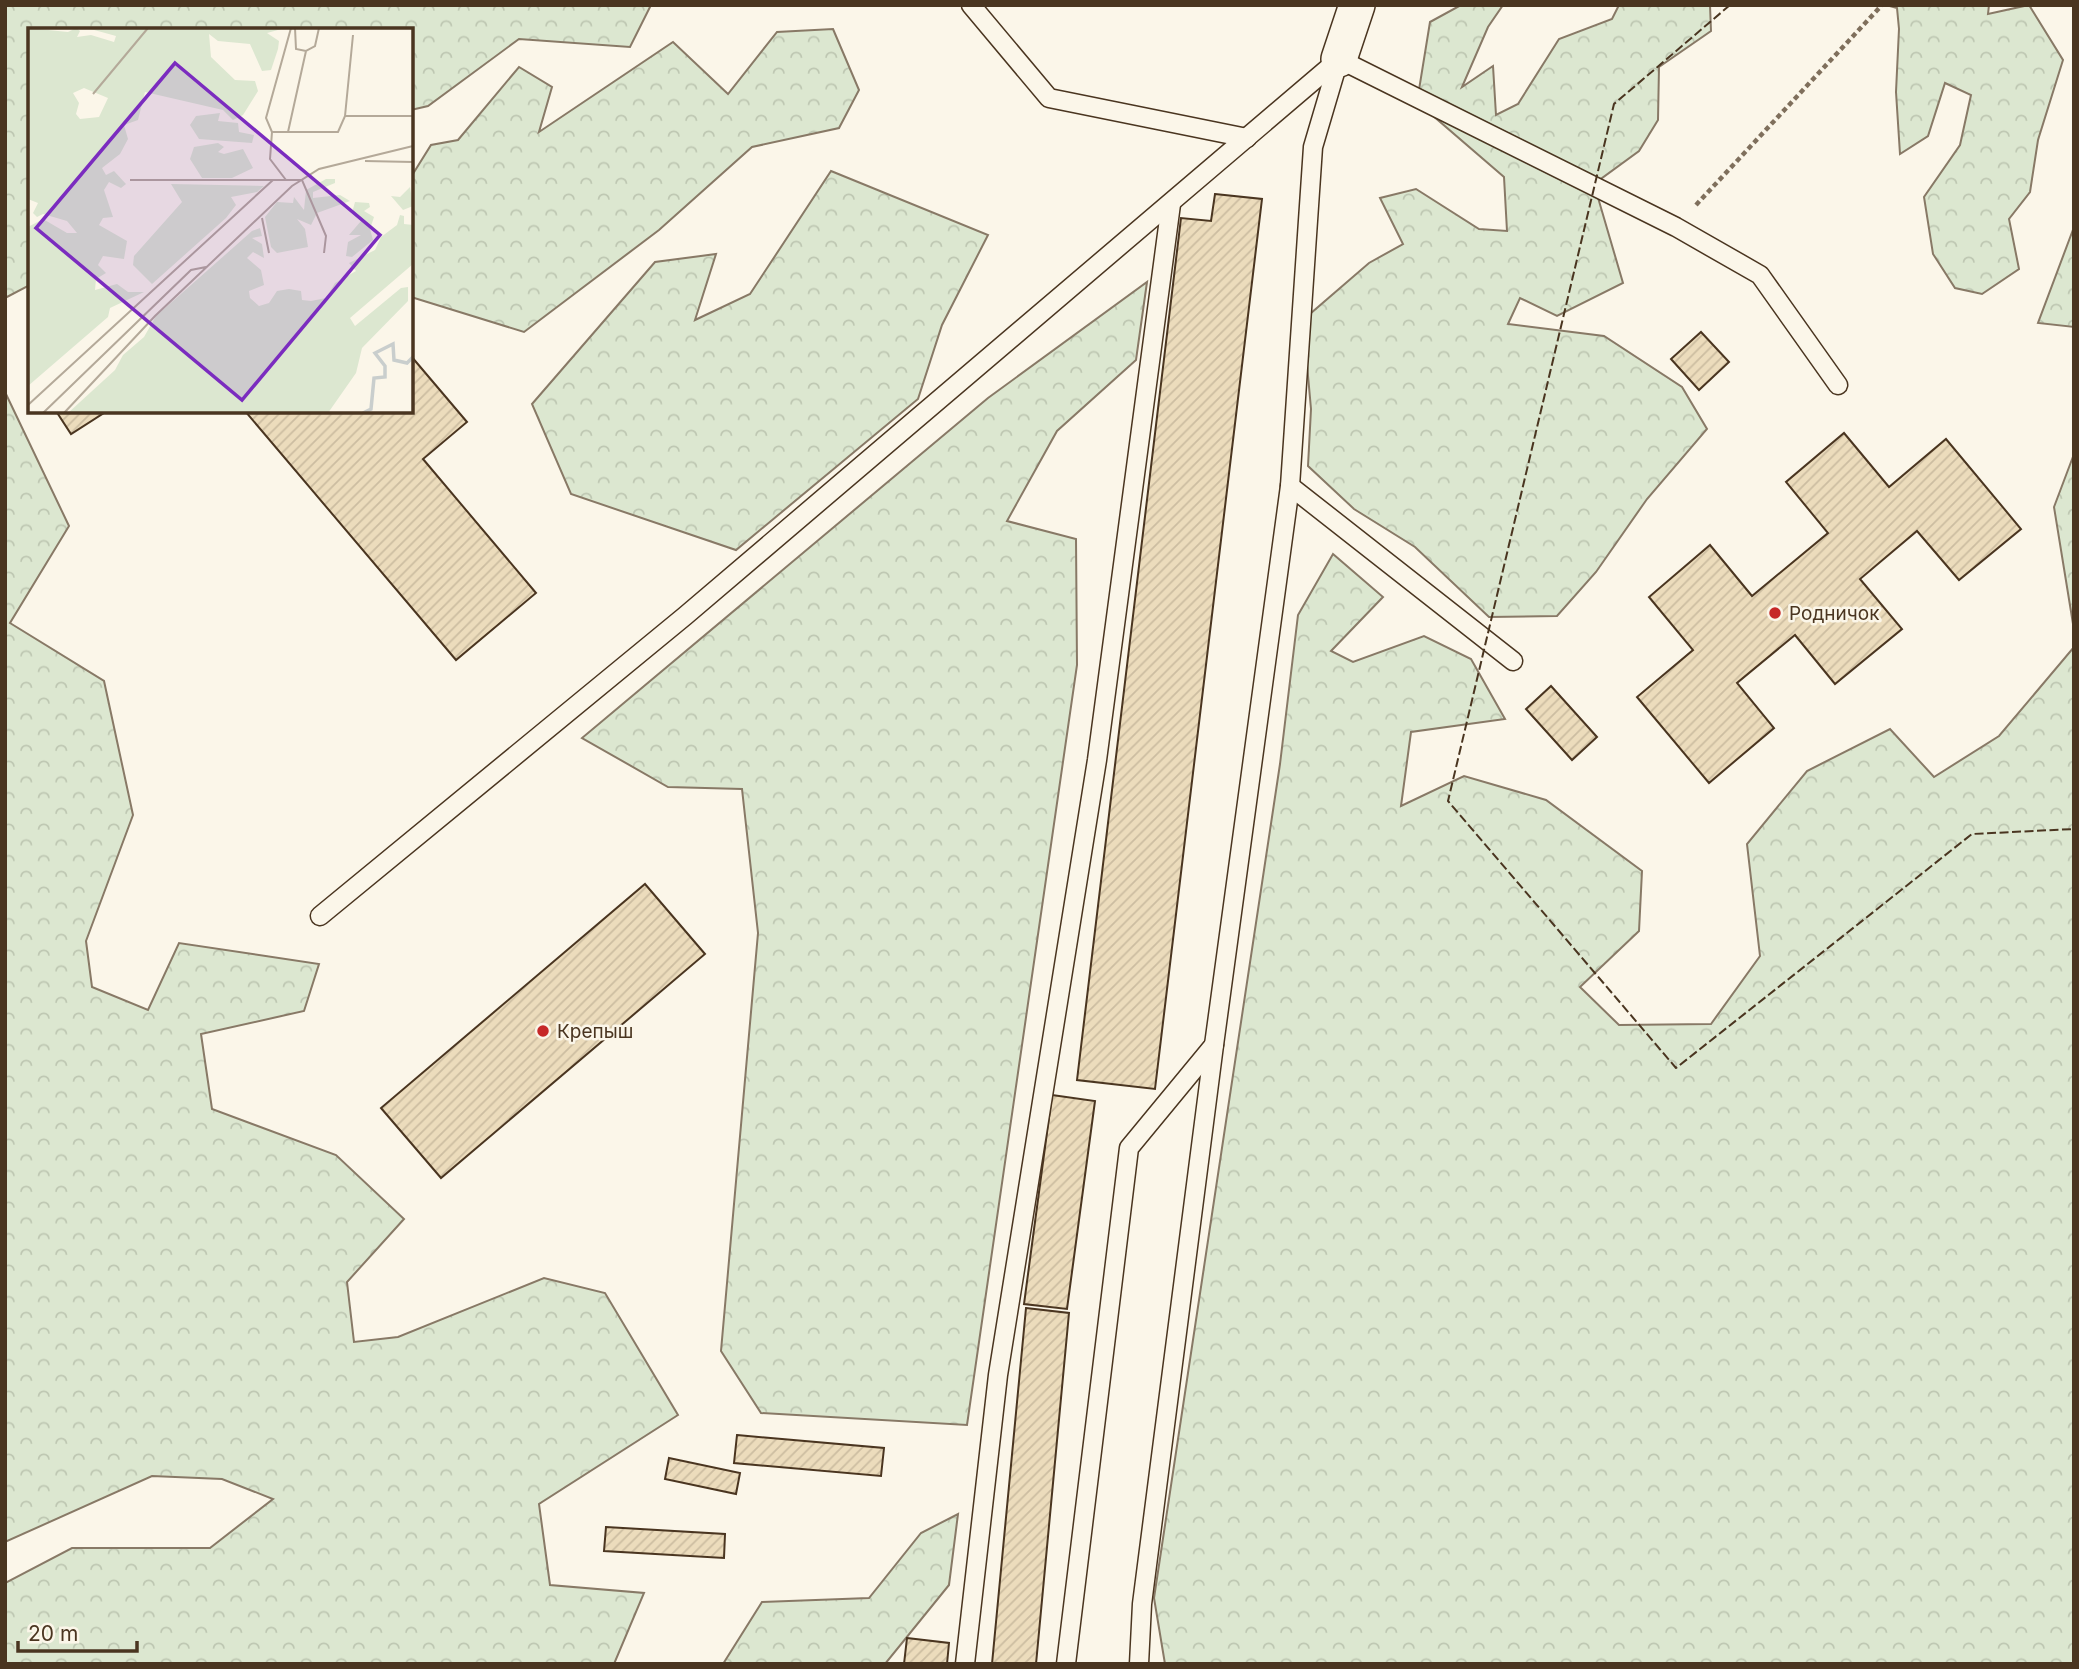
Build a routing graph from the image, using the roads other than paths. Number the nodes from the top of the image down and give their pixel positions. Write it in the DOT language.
graph roads {
  1 [pos="971,5"];
  2 [pos="1357,5"];
  3 [pos="1339,59"];
  4 [pos="1247,138"];
  5 [pos="1171,204"];
  6 [pos="1838,385"];
  7 [pos="1290,486"];
  8 [pos="1513,661"];
  9 [pos="320,916"];
  10 [pos="1214,1045"];
  11 [pos="965,1664"];
  12 [pos="1066,1664"];
  13 [pos="1139,1664"];
  1 -- 4 [label="lane"];
  2 -- 3 [label="street"];
  3 -- 4 [label="lane"];
  3 -- 6 [label="lane"];
  3 -- 7 [label="lane"];
  4 -- 5 [label="lane"];
  5 -- 9 [label="lane"];
  5 -- 11 [label="lane"];
  7 -- 8 [label="lane"];
  7 -- 10 [label="lane"];
  10 -- 12 [label="lane"];
  10 -- 13 [label="lane"];
}
